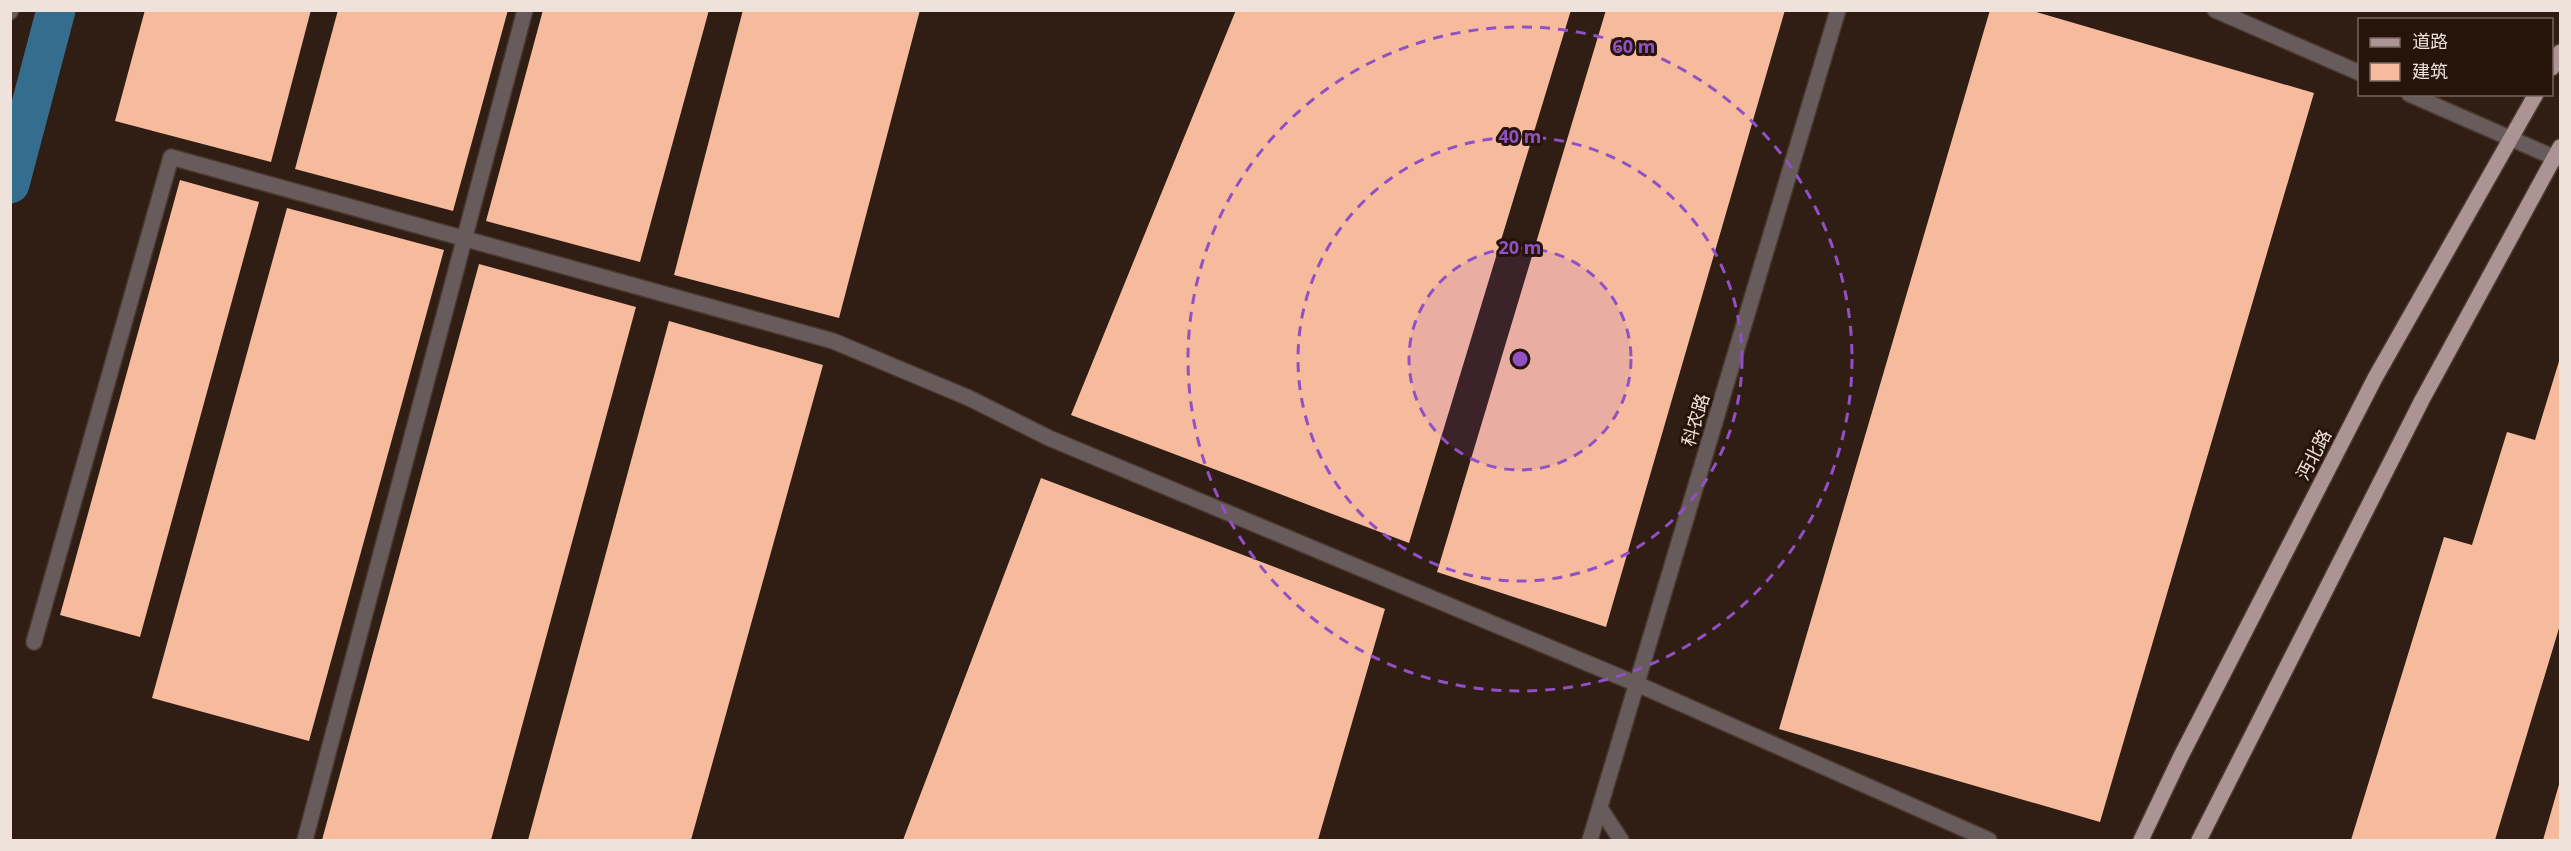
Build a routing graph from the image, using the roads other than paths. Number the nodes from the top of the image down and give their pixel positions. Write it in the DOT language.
graph roads {
  1 [pos="525,10"];
  2 [pos="1838,10"];
  3 [pos="2215,10"];
  4 [pos="2560,52"];
  5 [pos="2553,66"];
  6 [pos="2358,72"];
  7 [pos="2414,96"];
  8 [pos="2535,96"];
  9 [pos="2511,139"];
  10 [pos="2558,155"];
  11 [pos="464,238"];
  12 [pos="34,642"];
  13 [pos="1637,684"];
  14 [pos="1600,808"];
  15 [pos="305,840"];
  16 [pos="1590,840"];
  17 [pos="1621,840"];
  18 [pos="1989,840"];
  19 [pos="2141,840"];
  20 [pos="2199,840"];
  1 -- 11 [label="street"];
  2 -- 13 [label="street, 科农路"];
  3 -- 6 [label="street"];
  4 -- 5 [label="main road"];
  7 -- 9 [label="street"];
  8 -- 9 [label="main road, 沔北路"];
  9 -- 10 [label="street"];
  9 -- 19 [label="main road, 沔北路"];
  10 -- 20 [label="main road"];
  11 -- 12 [label="street"];
  11 -- 13 [label="street"];
  11 -- 15 [label="street"];
  13 -- 14 [label="street, 科农路"];
  13 -- 18 [label="street"];
  14 -- 16 [label="street, 科农路"];
  14 -- 17 [label="street"];
}
